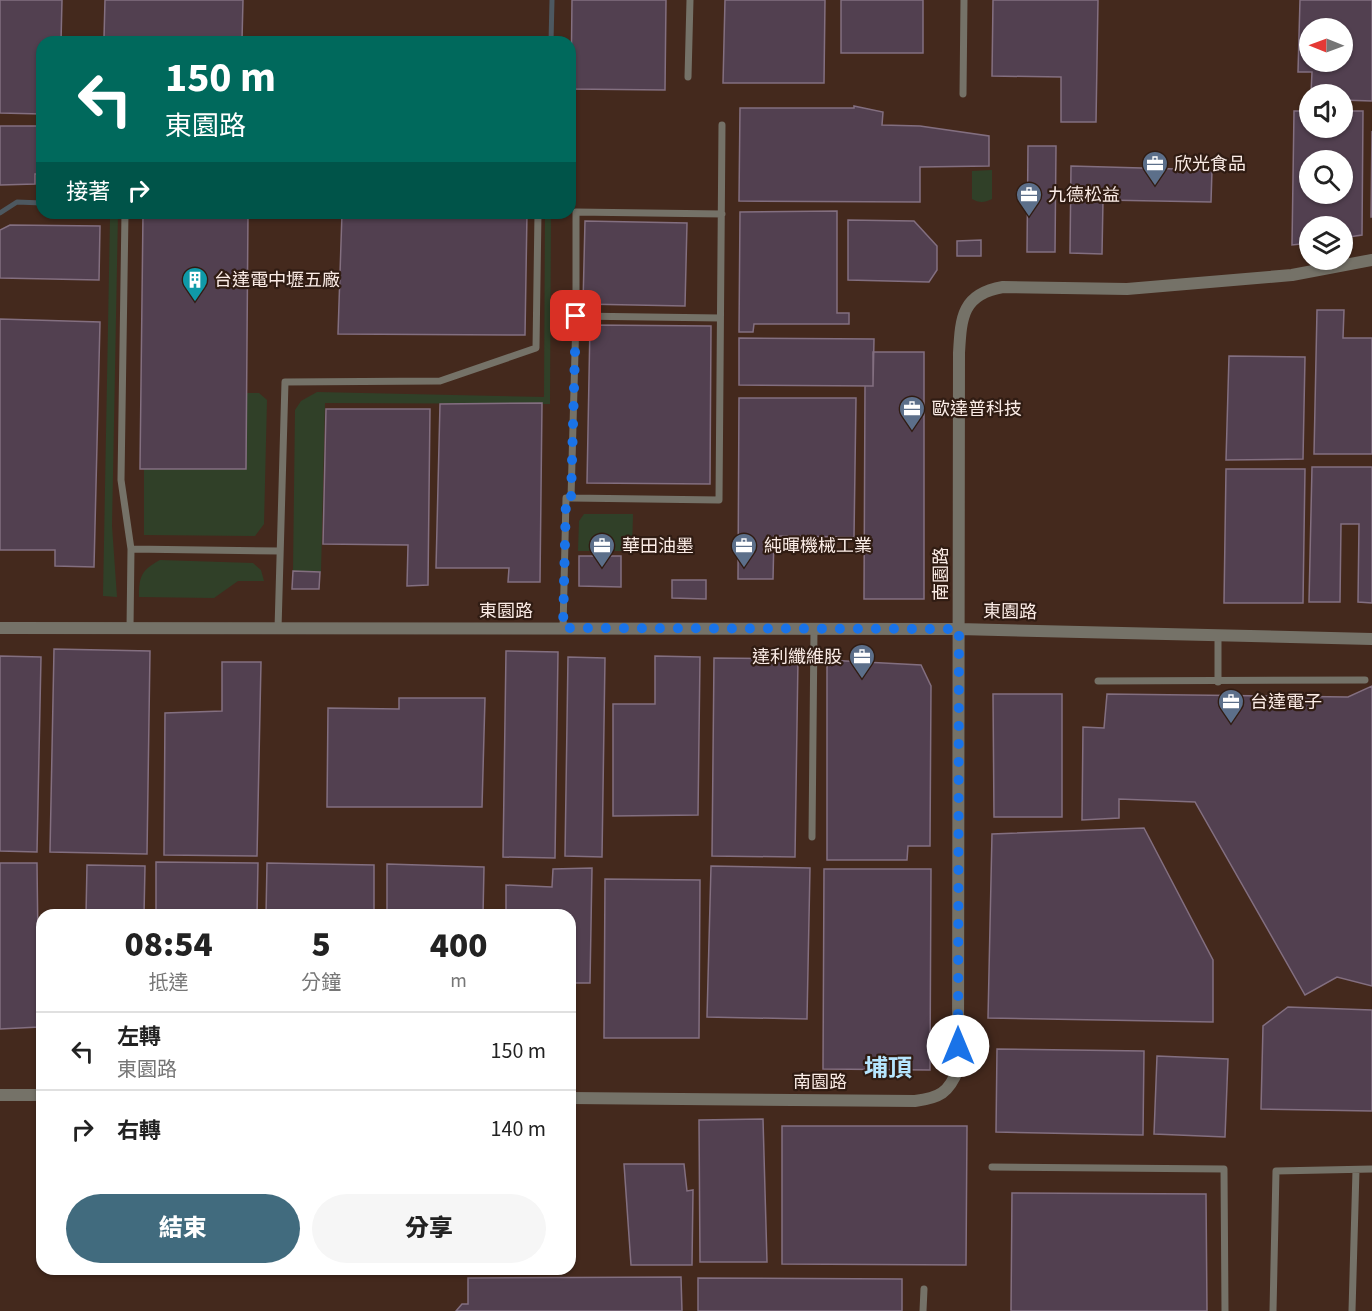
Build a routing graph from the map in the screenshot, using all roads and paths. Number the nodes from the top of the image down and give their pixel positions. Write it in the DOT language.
graph roads {
  1 [pos="690,0"];
  2 [pos="964,0"];
  3 [pos="688,77"];
  4 [pos="963,94"];
  5 [pos="722,125"];
  6 [pos="722,214"];
  7 [pos="125,219"];
  8 [pos="538,219"];
  9 [pos="1372,260"];
  10 [pos="576,316"];
  11 [pos="720,318"];
  12 [pos="571,498"];
  13 [pos="131,549"];
  14 [pos="280,551"];
  15 [pos="0,628"];
  16 [pos="130,628"];
  17 [pos="278,628"];
  18 [pos="563,628"];
  19 [pos="814,629"];
  20 [pos="959,629"];
  21 [pos="1218,635"];
  22 [pos="1372,639"];
  23 [pos="1365,680"];
  24 [pos="1098,681"];
  25 [pos="1218,681"];
  26 [pos="812,837"];
  27 [pos="0,1095"];
  28 [pos="36,1095"];
  29 [pos="576,1098"];
  30 [pos="992,1167"];
  31 [pos="1372,1169"];
  32 [pos="1356,1170"];
  33 [pos="924,1289"];
  34 [pos="923,1311"];
  35 [pos="1226,1311"];
  36 [pos="1273,1311"];
  37 [pos="1352,1311"];
  1 -- 3 [label="lane"];
  2 -- 4 [label="lane"];
  5 -- 6 [label="lane"];
  6 -- 10 [label="lane"];
  6 -- 11 [label="lane"];
  7 -- 13 [label="lane"];
  8 -- 14 [label="lane"];
  9 -- 20 [label="street, 南園路"];
  10 -- 11 [label="lane"];
  10 -- 12 [label="lane"];
  11 -- 12 [label="lane"];
  12 -- 18 [label="lane"];
  13 -- 14 [label="lane"];
  13 -- 16 [label="lane"];
  14 -- 17 [label="lane"];
  15 -- 16 [label="street, 東園路"];
  16 -- 17 [label="street, 東園路"];
  17 -- 18 [label="street, 東園路"];
  18 -- 19 [label="street, 東園路"];
  19 -- 20 [label="street, 東園路"];
  19 -- 26 [label="lane"];
  20 -- 21 [label="street, 東園路"];
  20 -- 29 [label="street, 南園路"];
  21 -- 22 [label="street, 東園路"];
  21 -- 25 [label="lane"];
  23 -- 25 [label="lane"];
  24 -- 25 [label="lane"];
  27 -- 28 [label="street"];
  30 -- 35 [label="lane"];
  31 -- 32 [label="lane"];
  32 -- 36 [label="lane"];
  32 -- 37 [label="lane"];
  33 -- 34 [label="lane"];
}
